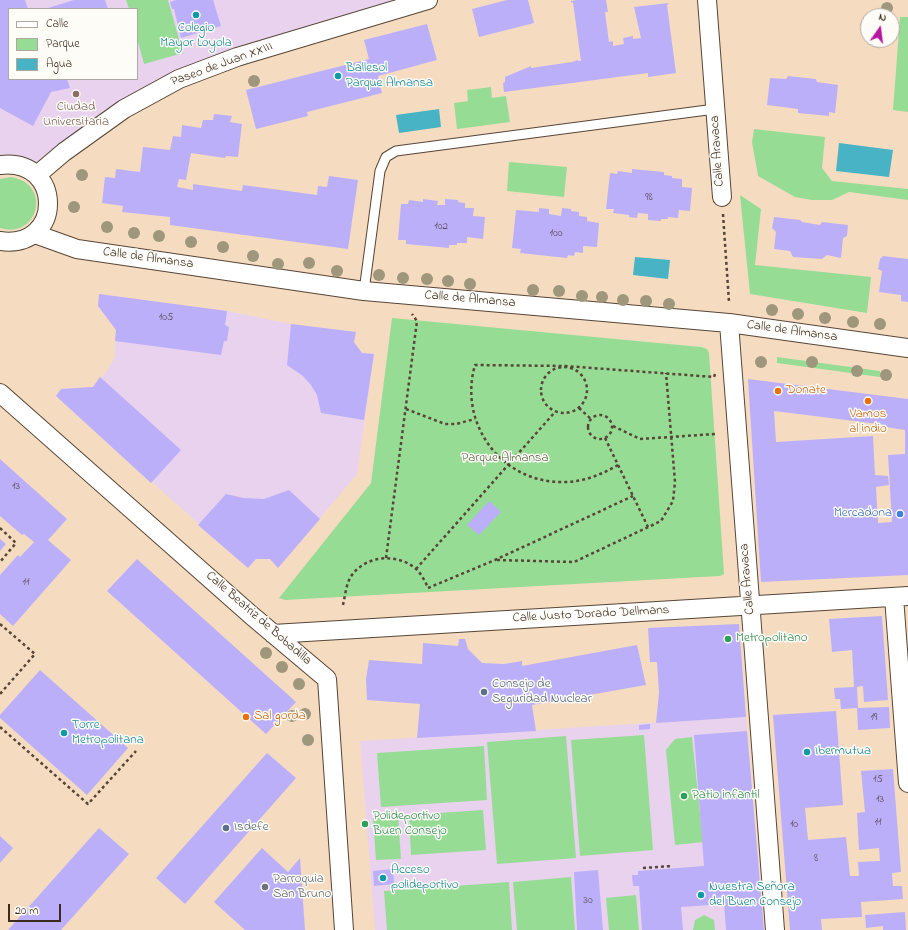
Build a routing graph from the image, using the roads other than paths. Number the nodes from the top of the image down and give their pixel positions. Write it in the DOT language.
graph roads {
  1 [pos="428,0"];
  2 [pos="708,0"];
  3 [pos="715,109"];
  4 [pos="0,164"];
  5 [pos="37,175"];
  6 [pos="722,197"];
  7 [pos="35,234"];
  8 [pos="0,241"];
  9 [pos="364,291"];
  10 [pos="729,323"];
  11 [pos="908,348"];
  12 [pos="0,393"];
  13 [pos="901,596"];
  14 [pos="750,606"];
  15 [pos="273,634"];
  16 [pos="908,783"];
  17 [pos="344,930"];
  18 [pos="775,930"];
  1 -- 5 [label="street, Paseo de Juan XXIII"];
  2 -- 3 [label="street, Calle Aravaca"];
  3 -- 6 [label="street, Calle Aravaca"];
  3 -- 9 [label="lane"];
  4 -- 5 [label="street"];
  5 -- 7 [label="street"];
  7 -- 8 [label="street"];
  7 -- 9 [label="street, Calle de Almansa"];
  9 -- 10 [label="street, Calle de Almansa"];
  10 -- 11 [label="street, Calle de Almansa"];
  10 -- 14 [label="street, Calle Aravaca"];
  12 -- 15 [label="street, Calle Beatriz de Bobadilla"];
  13 -- 14 [label="street, Calle Justo Dorado Dellmans"];
  13 -- 16 [label="street"];
  14 -- 15 [label="street, Calle Justo Dorado Dellmans"];
  14 -- 18 [label="street, Calle Aravaca"];
  15 -- 17 [label="street, Calle Beatriz de Bobadilla"];
}
